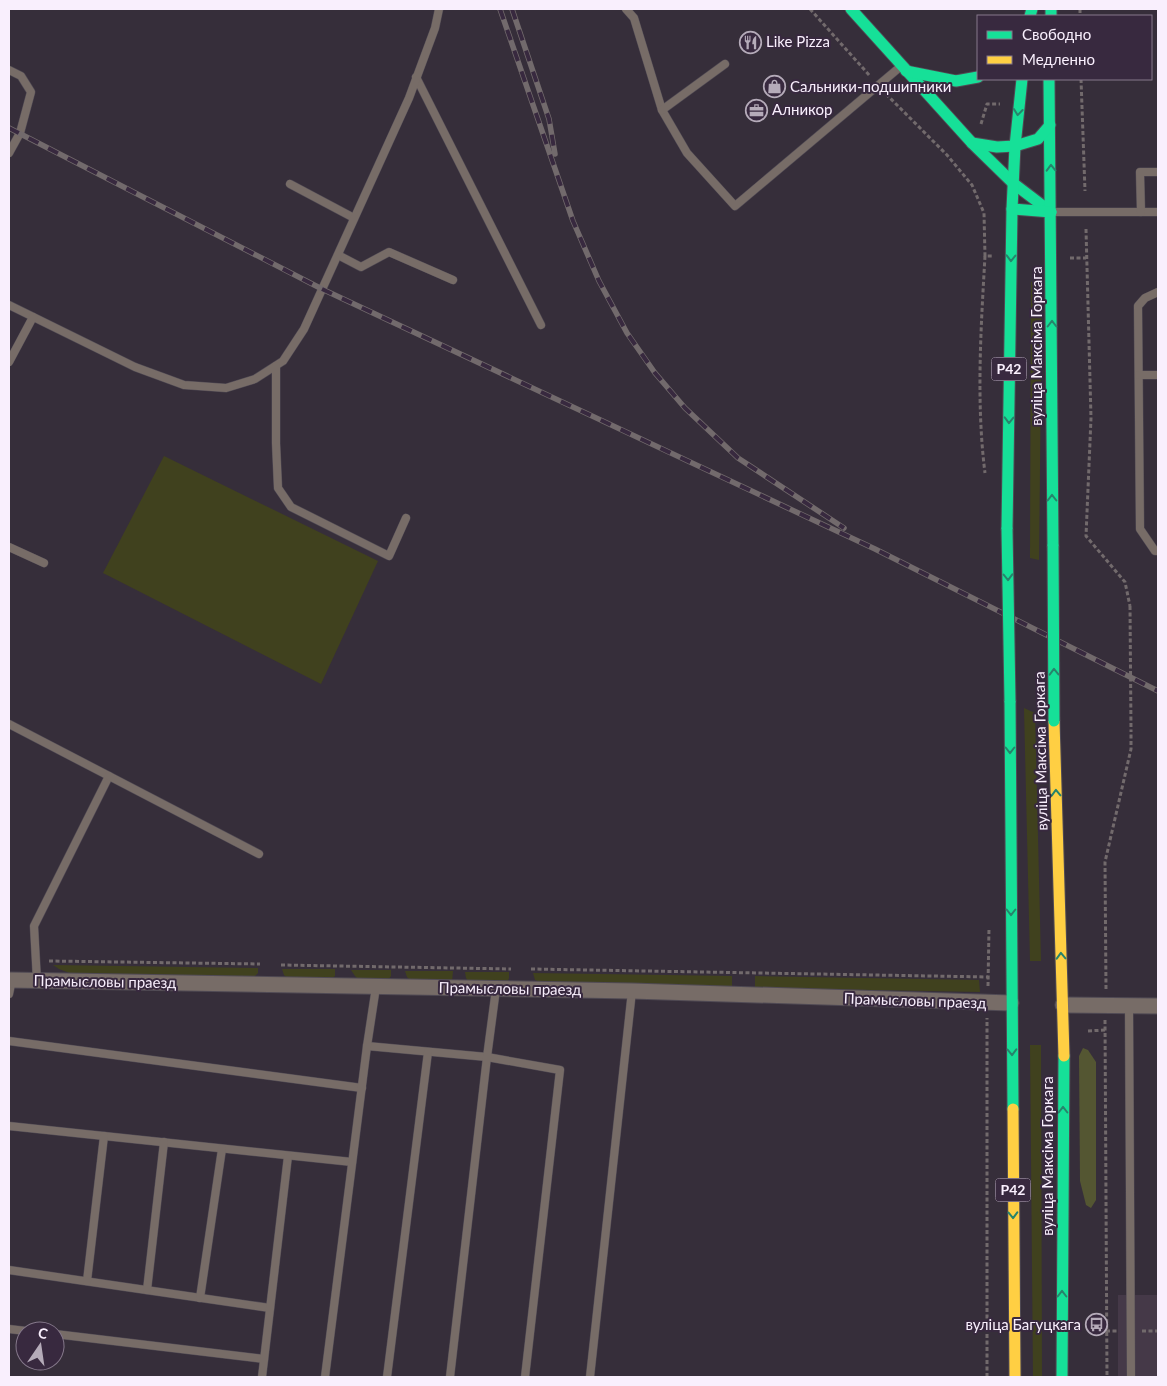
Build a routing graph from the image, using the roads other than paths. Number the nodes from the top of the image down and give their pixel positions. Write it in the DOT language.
graph roads {
  1 [pos="439,9"];
  2 [pos="626,9"];
  3 [pos="851,9"];
  4 [pos="725,64"];
  5 [pos="904,68"];
  6 [pos="9,70"];
  7 [pos="416,78"];
  8 [pos="977,78"];
  9 [pos="1022,80"];
  10 [pos="1049,80"];
  11 [pos="662,110"];
  12 [pos="1050,125"];
  13 [pos="972,143"];
  14 [pos="1015,146"];
  15 [pos="9,154"];
  16 [pos="1158,172"];
  17 [pos="995,182"];
  18 [pos="290,184"];
  19 [pos="1014,184"];
  20 [pos="1004,196"];
  21 [pos="1012,209"];
  22 [pos="1051,212"];
  23 [pos="1141,212"];
  24 [pos="1158,212"];
  25 [pos="354,218"];
  26 [pos="338,255"];
  27 [pos="453,280"];
  28 [pos="1158,292"];
  29 [pos="9,304"];
  30 [pos="33,317"];
  31 [pos="541,325"];
  32 [pos="9,362"];
  33 [pos="276,366"];
  34 [pos="1139,375"];
  35 [pos="1158,375"];
  36 [pos="406,518"];
  37 [pos="9,547"];
  38 [pos="1157,552"];
  39 [pos="44,563"];
  40 [pos="9,724"];
  41 [pos="109,776"];
  42 [pos="259,854"];
  43 [pos="36,980"];
  44 [pos="10,985"];
  45 [pos="376,987"];
  46 [pos="496,989"];
  47 [pos="632,991"];
  48 [pos="1011,1004"];
  49 [pos="1063,1005"];
  50 [pos="1129,1006"];
  51 [pos="1158,1006"];
  52 [pos="9,1042"];
  53 [pos="367,1046"];
  54 [pos="428,1052"];
  55 [pos="487,1057"];
  56 [pos="362,1088"];
  57 [pos="9,1126"];
  58 [pos="104,1136"];
  59 [pos="164,1142"];
  60 [pos="222,1148"];
  61 [pos="288,1156"];
  62 [pos="352,1162"];
  63 [pos="9,1270"];
  64 [pos="87,1281"];
  65 [pos="147,1290"];
  66 [pos="200,1298"];
  67 [pos="270,1308"];
  68 [pos="65,1335"];
  69 [pos="264,1359"];
  70 [pos="262,1377"];
  71 [pos="325,1377"];
  72 [pos="387,1377"];
  73 [pos="450,1377"];
  74 [pos="525,1377"];
  75 [pos="590,1377"];
  76 [pos="1015,1377"];
  77 [pos="1062,1377"];
  78 [pos="1131,1377"];
  1 -- 7 [label="lane"];
  2 -- 11 [label="lane"];
  3 -- 5 [label="main road"];
  4 -- 11 [label="lane"];
  5 -- 8 [label="main road"];
  5 -- 11 [label="lane"];
  5 -- 13 [label="main road"];
  6 -- 15 [label="lane"];
  7 -- 25 [label="lane"];
  7 -- 31 [label="lane"];
  9 -- 14 [label="main road, Р42, one-way"];
  10 -- 12 [label="main road, вуліца Максіма Горкага"];
  12 -- 14 [label="main road"];
  22 -- 12 [label="main road, вуліца Максіма Горкага, one-way"];
  13 -- 14 [label="main road"];
  13 -- 17 [label="main road"];
  13 -- 19 [label="main road"];
  14 -- 19 [label="main road, вуліца Максіма Горкага / Р42"];
  16 -- 23 [label="lane"];
  18 -- 25 [label="lane"];
  19 -- 21 [label="main road, вуліца Максіма Горкага / Р42"];
  19 -- 22 [label="main road"];
  20 -- 21 [label="main road"];
  21 -- 22 [label="main road"];
  21 -- 48 [label="main road, вуліца Максіма Горкага / Р42, one-way, bridge"];
  22 -- 23 [label="lane"];
  49 -- 22 [label="main road, вуліца Максіма Горкага, one-way, bridge"];
  23 -- 24 [label="lane"];
  25 -- 26 [label="lane"];
  26 -- 27 [label="lane"];
  26 -- 33 [label="lane"];
  28 -- 34 [label="lane"];
  29 -- 30 [label="lane"];
  30 -- 32 [label="lane"];
  30 -- 33 [label="lane"];
  33 -- 36 [label="lane"];
  34 -- 35 [label="lane"];
  34 -- 38 [label="lane"];
  37 -- 39 [label="lane"];
  40 -- 41 [label="lane"];
  41 -- 42 [label="lane"];
  41 -- 43 [label="lane"];
  43 -- 44 [label="street, Прамысловы праезд"];
  43 -- 45 [label="street, Прамысловы праезд"];
  45 -- 46 [label="street, Прамысловы праезд"];
  45 -- 53 [label="lane"];
  46 -- 47 [label="street, Прамысловы праезд"];
  46 -- 55 [label="lane"];
  47 -- 48 [label="street, Прамысловы праезд"];
  47 -- 75 [label="lane"];
  48 -- 76 [label="main road, вуліца Максіма Горкага / Р42, one-way"];
  49 -- 50 [label="street"];
  77 -- 49 [label="main road, вуліца Максіма Горкага, one-way"];
  50 -- 51 [label="street"];
  50 -- 78 [label="lane"];
  52 -- 56 [label="lane"];
  53 -- 54 [label="lane"];
  53 -- 56 [label="lane"];
  54 -- 55 [label="lane"];
  54 -- 72 [label="lane"];
  55 -- 73 [label="lane"];
  55 -- 74 [label="lane"];
  56 -- 62 [label="lane"];
  57 -- 58 [label="lane"];
  58 -- 59 [label="lane"];
  58 -- 64 [label="lane"];
  59 -- 60 [label="lane"];
  59 -- 65 [label="lane"];
  60 -- 61 [label="lane"];
  60 -- 66 [label="lane"];
  61 -- 62 [label="lane"];
  61 -- 67 [label="lane"];
  62 -- 71 [label="lane"];
  63 -- 64 [label="lane"];
  64 -- 65 [label="lane"];
  65 -- 66 [label="lane"];
  66 -- 67 [label="lane"];
  67 -- 69 [label="lane"];
  68 -- 69 [label="lane"];
  69 -- 70 [label="lane"];
}
